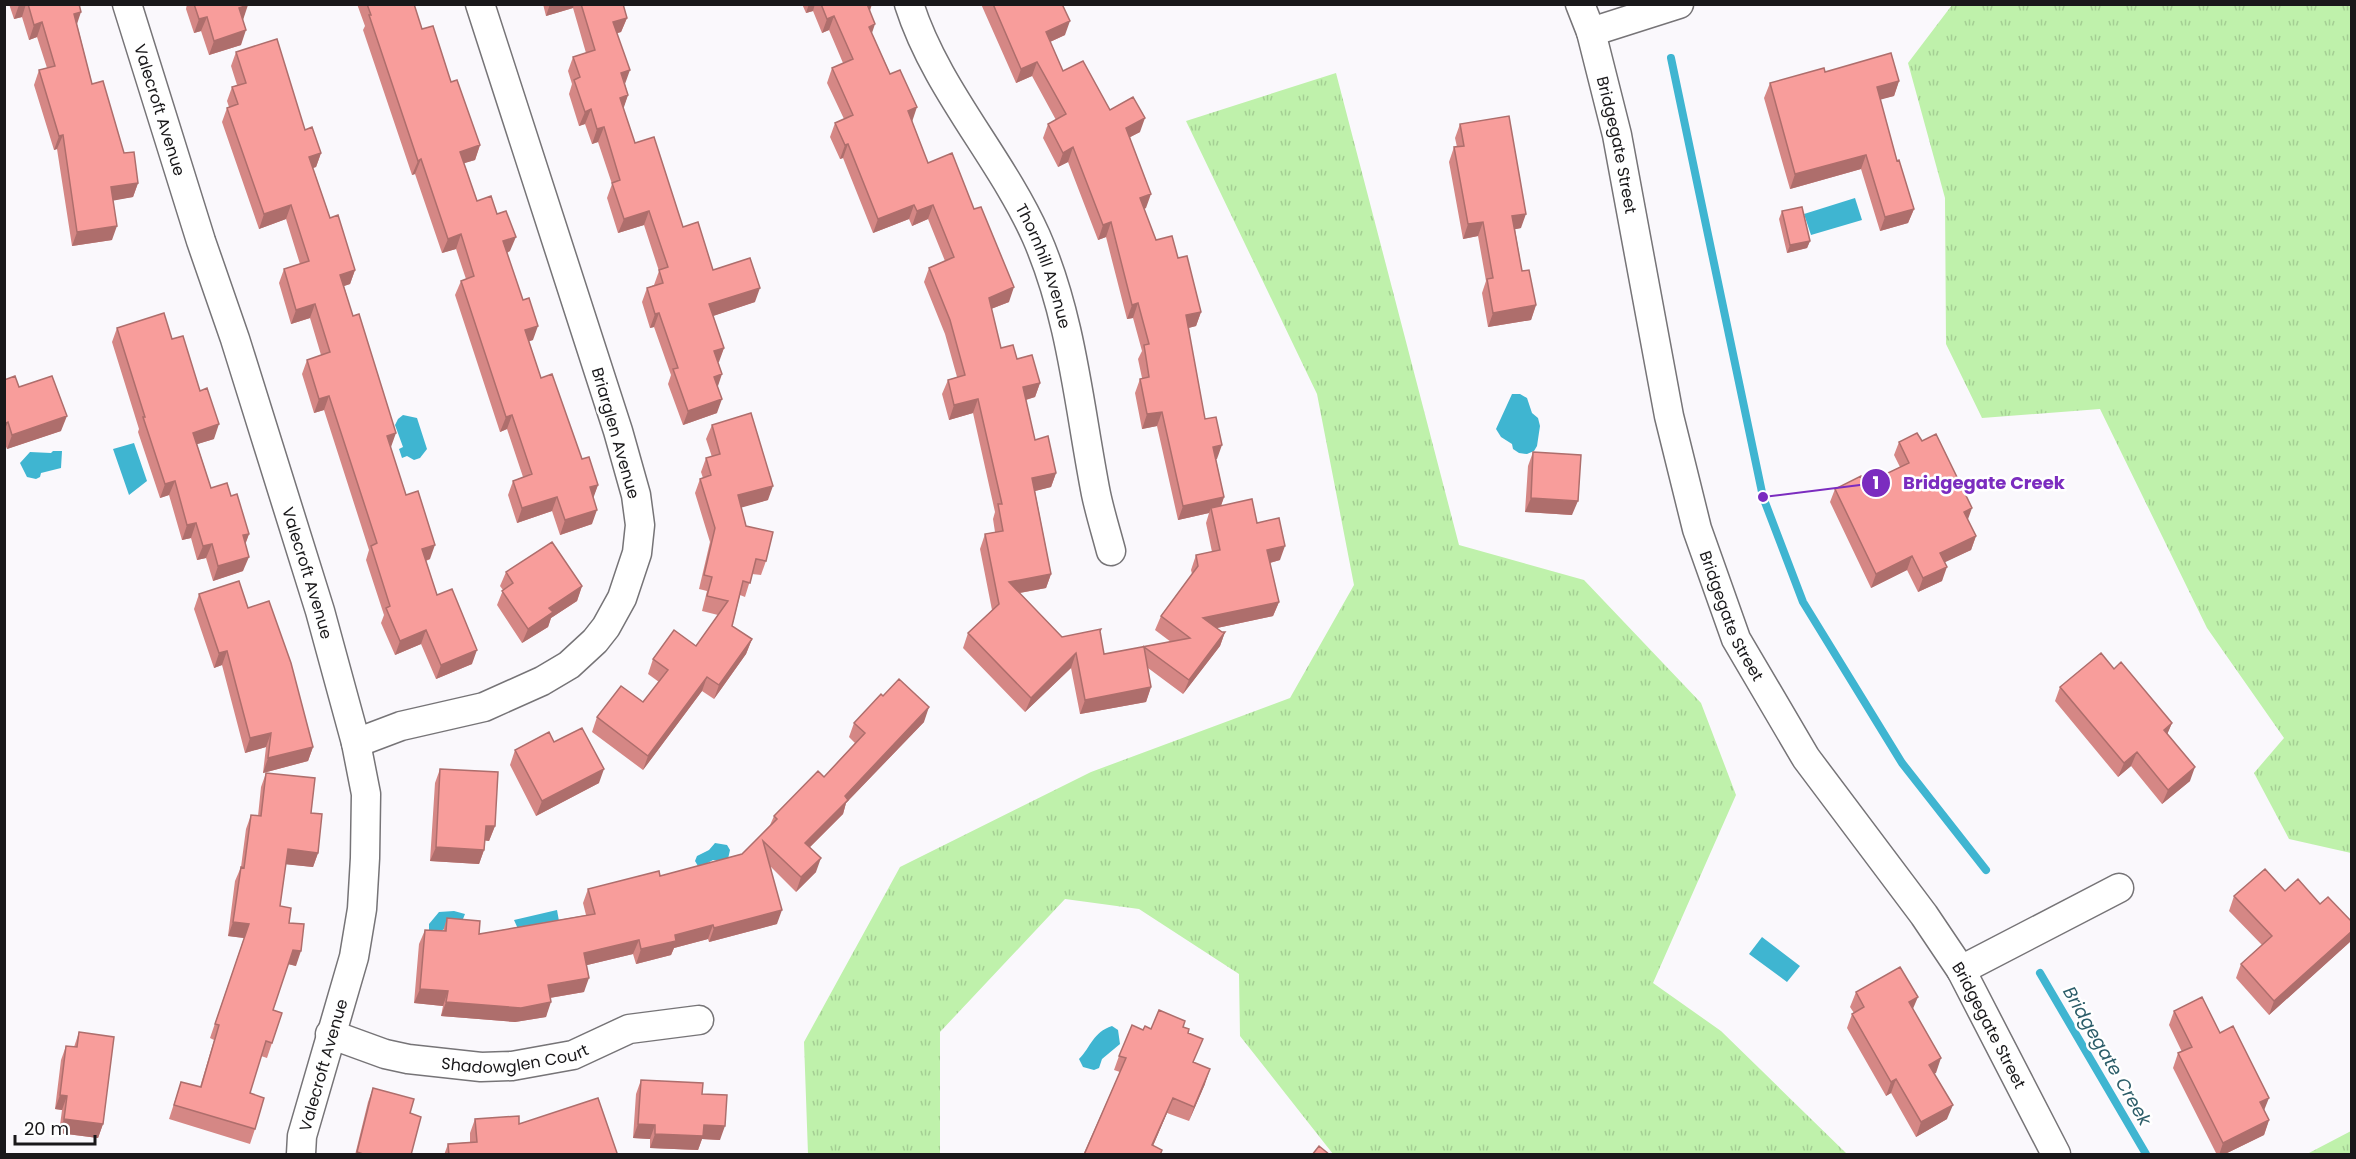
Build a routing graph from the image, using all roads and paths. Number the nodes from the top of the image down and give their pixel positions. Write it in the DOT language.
graph roads {
  1 [pos="127,4"];
  2 [pos="480,4"];
  3 [pos="909,4"];
  4 [pos="1580,4"];
  5 [pos="1679,4"];
  6 [pos="1591,32"];
  7 [pos="1111,551"];
  8 [pos="356,743"];
  9 [pos="2119,888"];
  10 [pos="1961,970"];
  11 [pos="699,1020"];
  12 [pos="330,1034"];
  13 [pos="301,1155"];
  14 [pos="2056,1155"];
  1 -- 8 [label="street, Valecroft Avenue"];
  2 -- 8 [label="street, Briarglen Avenue"];
  3 -- 7 [label="street, Thornhill Avenue"];
  4 -- 6 [label="street, Bridgegate Street"];
  5 -- 6 [label="street"];
  6 -- 10 [label="street, Bridgegate Street"];
  8 -- 12 [label="street, Valecroft Avenue"];
  9 -- 10 [label="street"];
  10 -- 14 [label="street, Bridgegate Street"];
  11 -- 12 [label="street, Shadowglen Court"];
  12 -- 13 [label="street, Valecroft Avenue"];
}
